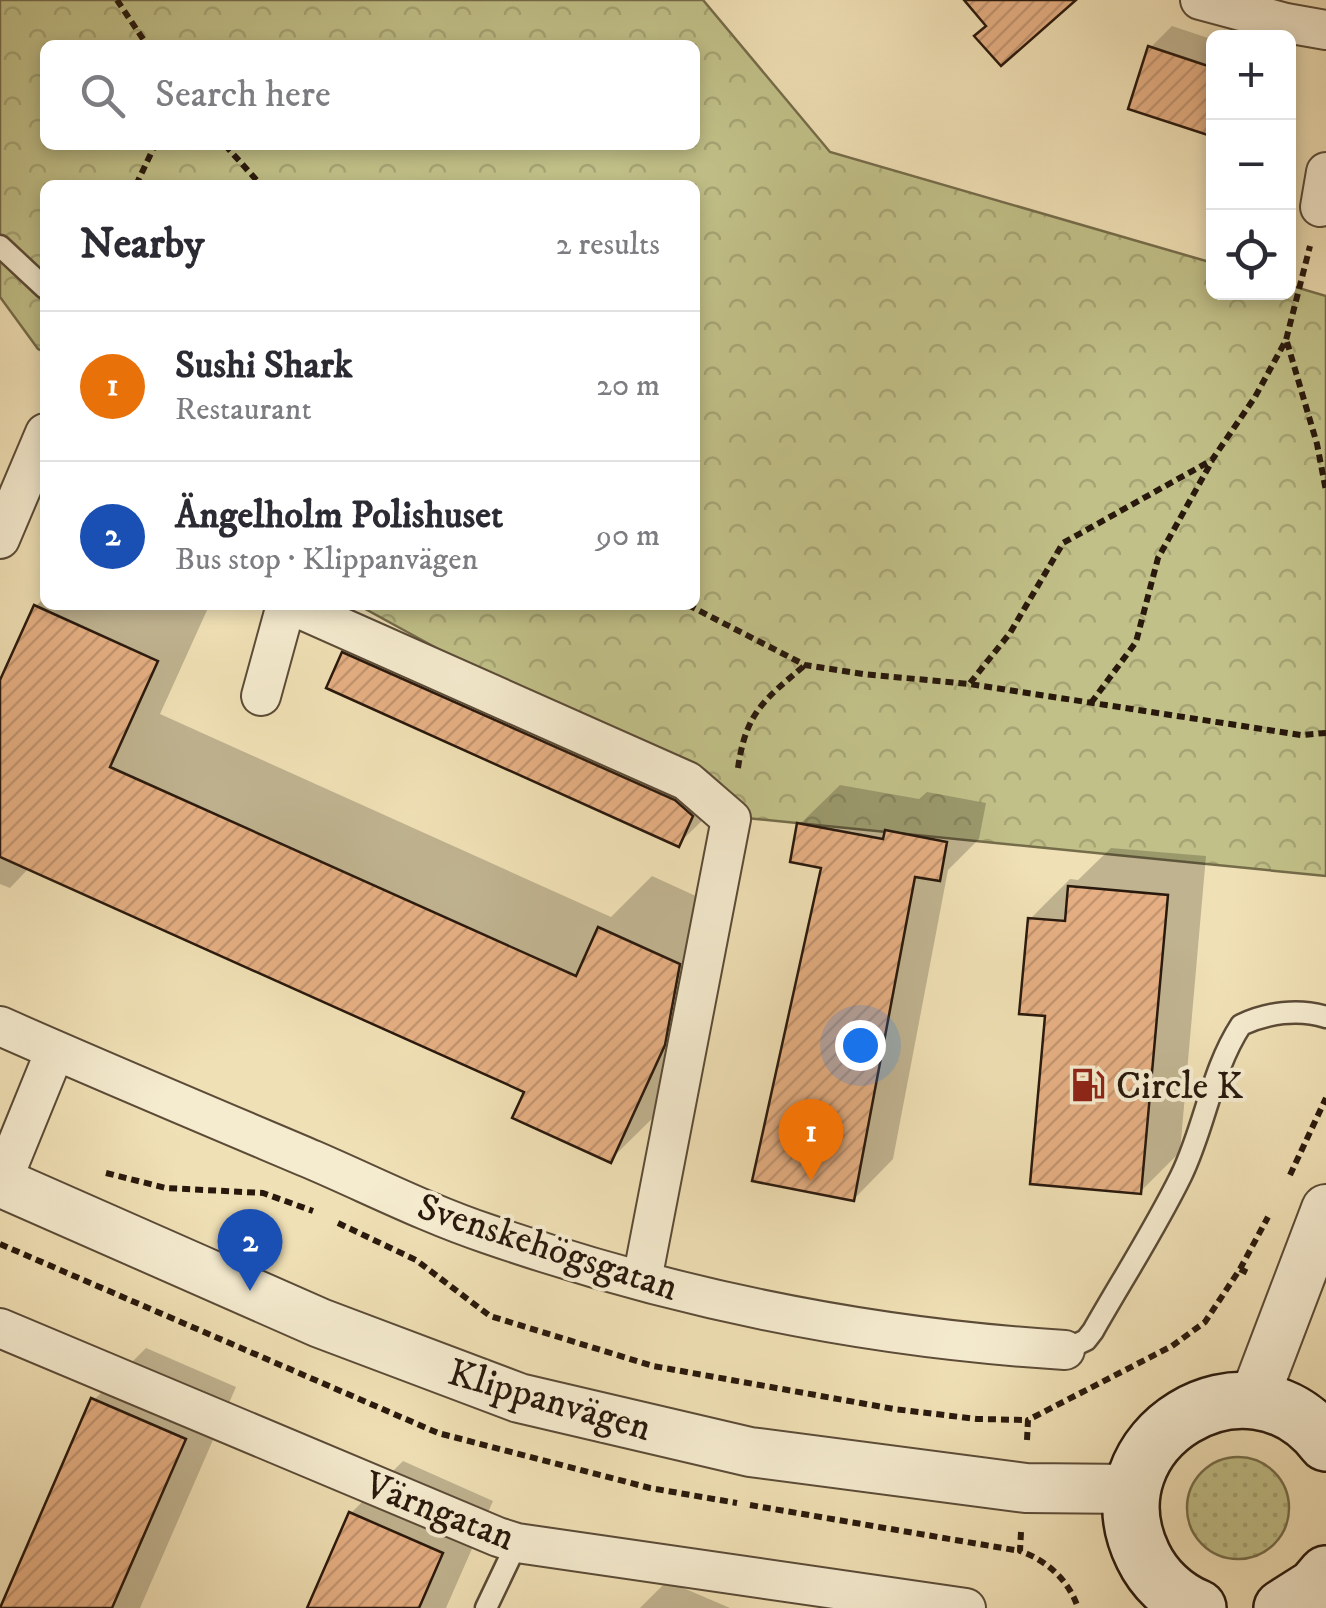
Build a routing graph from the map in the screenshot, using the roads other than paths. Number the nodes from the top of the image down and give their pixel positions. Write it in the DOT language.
graph roads {
  1 [pos="1200,0"];
  2 [pos="1326,30"];
  3 [pos="0,246"];
  4 [pos="40,283"];
  5 [pos="40,458"];
  6 [pos="32,498"];
  7 [pos="0,539"];
  8 [pos="287,610"];
  9 [pos="300,610"];
  10 [pos="260,696"];
  11 [pos="1326,1017"];
  12 [pos="0,1026"];
  13 [pos="56,1050"];
  14 [pos="0,1184"];
  15 [pos="1326,1209"];
  16 [pos="642,1280"];
  17 [pos="0,1328"];
  18 [pos="1065,1350"];
  19 [pos="1253,1401"];
  20 [pos="1326,1442"];
  21 [pos="1133,1489"];
  22 [pos="517,1543"];
  23 [pos="1190,1607"];
  24 [pos="486,1608"];
  25 [pos="966,1608"];
  1 -- 2 [label="street"];
  3 -- 4 [label="lane"];
  5 -- 6 [label="street"];
  6 -- 7 [label="street"];
  8 -- 10 [label="street"];
  9 -- 16 [label="street"];
  11 -- 18 [label="lane"];
  12 -- 13 [label="street, Svenskehögsgatan"];
  13 -- 14 [label="street"];
  13 -- 16 [label="street, Svenskehögsgatan"];
  14 -- 21 [label="street, Klippanvägen"];
  15 -- 19 [label="street"];
  16 -- 18 [label="street, Svenskehögsgatan"];
  17 -- 22 [label="street, Värngatan"];
  19 -- 20 [label="main road"];
  19 -- 21 [label="main road"];
  21 -- 23 [label="main road"];
  22 -- 24 [label="lane"];
  22 -- 25 [label="street, Värngatan"];
}
